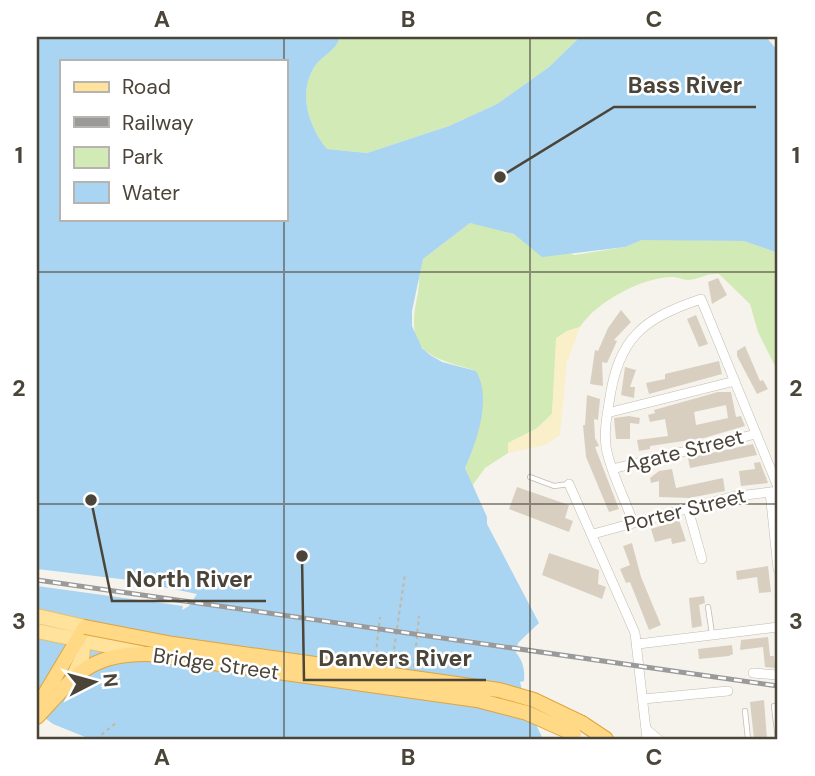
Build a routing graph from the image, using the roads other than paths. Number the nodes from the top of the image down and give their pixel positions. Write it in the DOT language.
graph roads {
  1 [pos="735,381"];
  2 [pos="607,413"];
  3 [pos="756,434"];
  4 [pos="612,469"];
  5 [pos="530,477"];
  6 [pos="569,484"];
  7 [pos="775,490"];
  8 [pos="688,509"];
  9 [pos="633,522"];
  10 [pos="593,534"];
  11 [pos="702,559"];
  12 [pos="778,569"];
  13 [pos="708,607"];
  14 [pos="37,616"];
  15 [pos="778,627"];
  16 [pos="37,631"];
  17 [pos="712,635"];
  18 [pos="83,636"];
  19 [pos="638,644"];
  20 [pos="149,654"];
  21 [pos="753,673"];
  22 [pos="74,676"];
  23 [pos="778,676"];
  24 [pos="402,684"];
  25 [pos="728,691"];
  26 [pos="643,699"];
  27 [pos="774,706"];
  28 [pos="37,709"];
  29 [pos="744,710"];
  30 [pos="37,717"];
  31 [pos="579,732"];
  32 [pos="646,734"];
  33 [pos="606,739"];
  34 [pos="639,739"];
  35 [pos="657,739"];
  36 [pos="748,739"];
  37 [pos="778,739"];
  1 -- 2 [label="street"];
  1 -- 2 [label="street"];
  1 -- 3 [label="street"];
  2 -- 4 [label="street"];
  3 -- 4 [label="street, Agate Street"];
  3 -- 7 [label="street"];
  4 -- 9 [label="street"];
  5 -- 6 [label="lane"];
  6 -- 10 [label="street"];
  7 -- 8 [label="street, Porter Street"];
  7 -- 12 [label="street"];
  8 -- 9 [label="street, Porter Street"];
  8 -- 11 [label="street"];
  9 -- 10 [label="street, Porter Street"];
  10 -- 19 [label="street"];
  13 -- 17 [label="lane"];
  14 -- 18 [label="main road"];
  15 -- 17 [label="street"];
  16 -- 18 [label="main road"];
  17 -- 19 [label="street"];
  18 -- 20 [label="main road"];
  18 -- 22 [label="main road, Bridge Street"];
  18 -- 24 [label="highway, Bridge Street, bridge"];
  18 -- 28 [label="highway"];
  19 -- 26 [label="street"];
  20 -- 22 [label="highway, Bridge Street"];
  20 -- 24 [label="highway, Bridge Street, bridge"];
  21 -- 23 [label="street"];
  22 -- 30 [label="highway, Bridge Street"];
  24 -- 31 [label="highway, bridge"];
  25 -- 26 [label="street"];
  26 -- 32 [label="street"];
  27 -- 37 [label="lane"];
  29 -- 36 [label="lane"];
  31 -- 33 [label="highway"];
  32 -- 34 [label="street"];
  32 -- 35 [label="street"];
}
